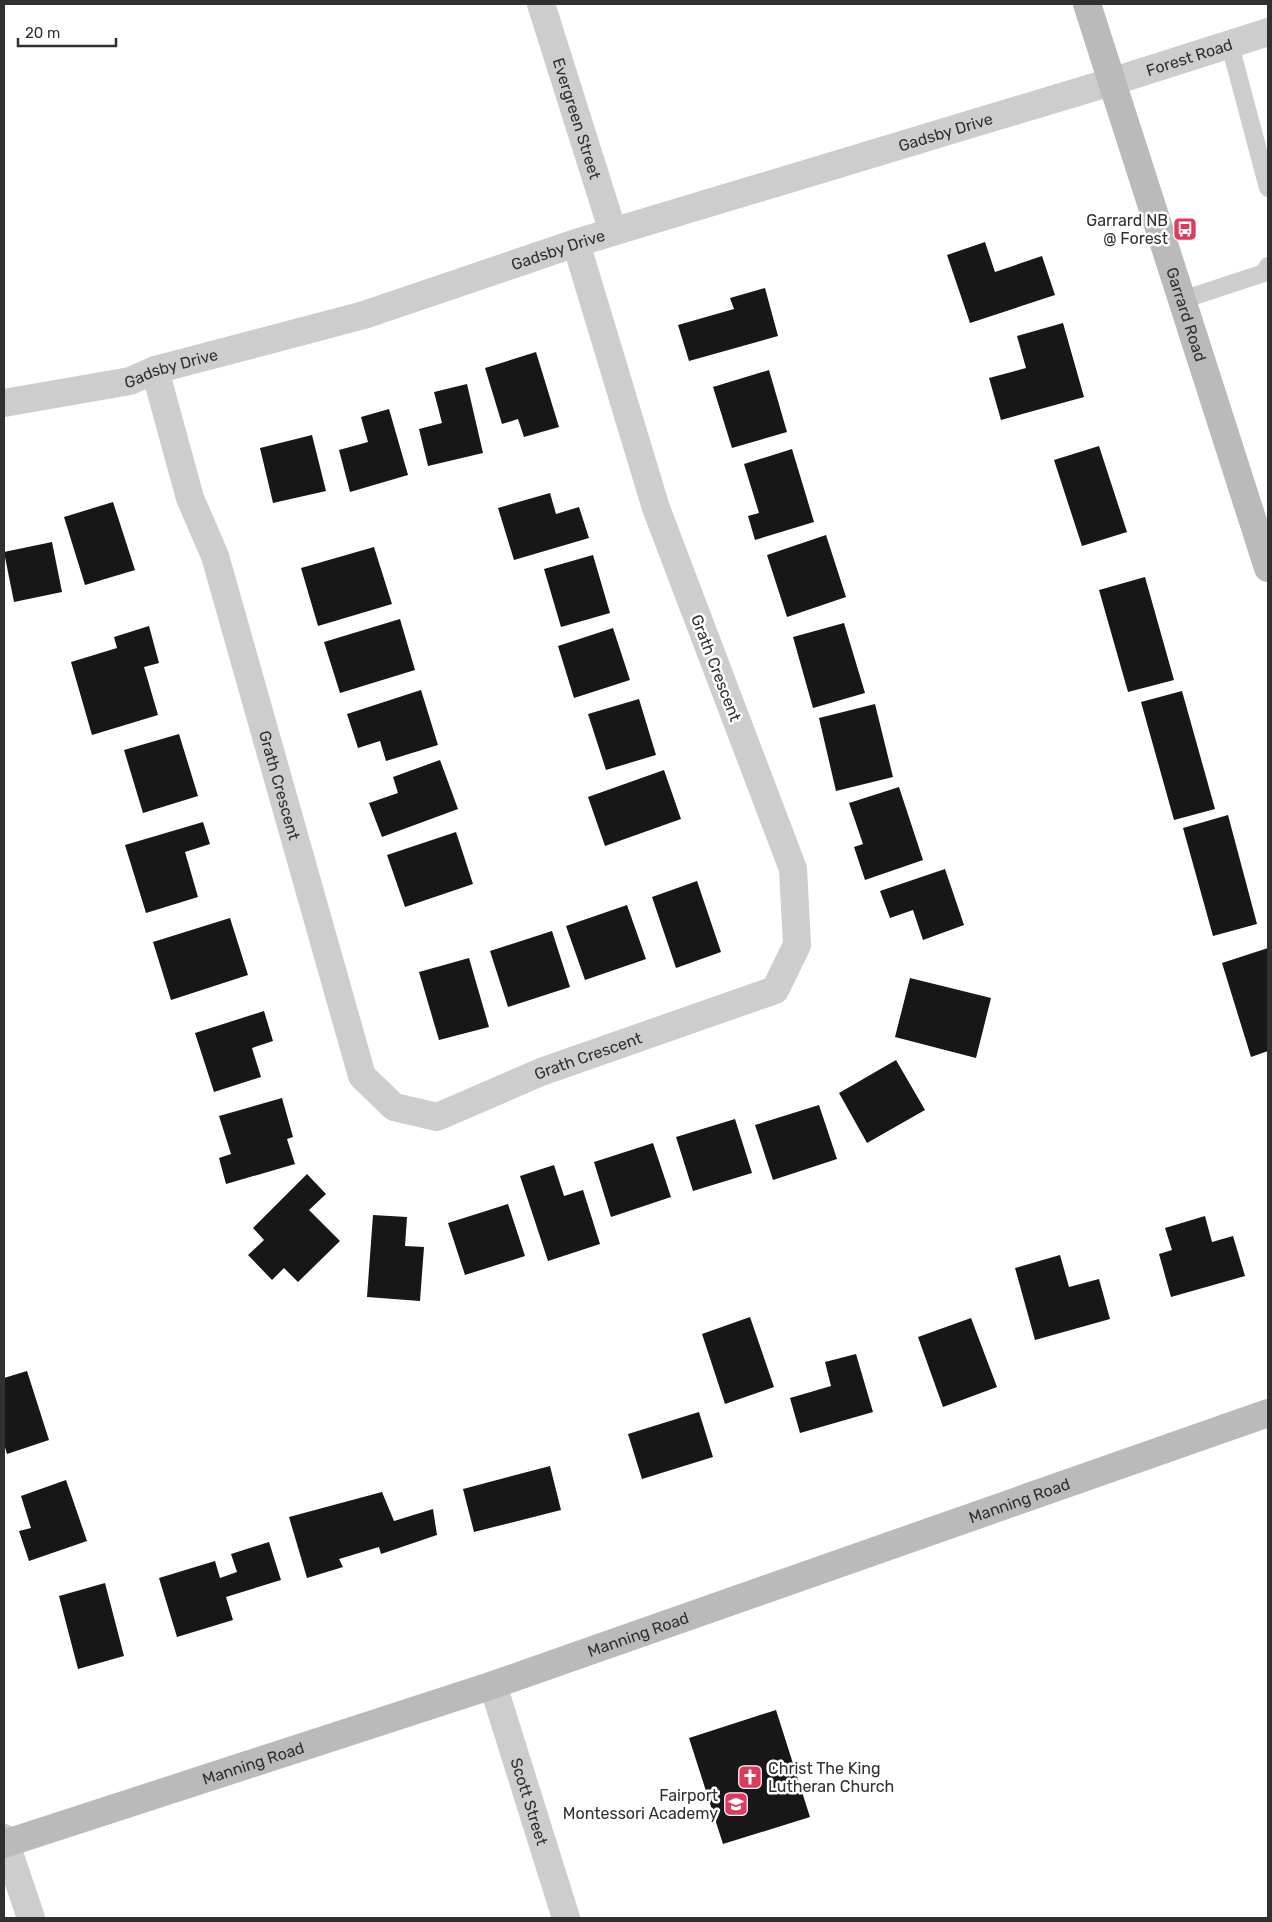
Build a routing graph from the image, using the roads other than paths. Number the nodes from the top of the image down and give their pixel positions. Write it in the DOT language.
graph roads {
  1 [pos="541,4"];
  2 [pos="1087,4"];
  3 [pos="1268,32"];
  4 [pos="1230,44"];
  5 [pos="1111,82"];
  6 [pos="1268,188"];
  7 [pos="614,232"];
  8 [pos="576,243"];
  9 [pos="1268,266"];
  10 [pos="1182,300"];
  11 [pos="155,370"];
  12 [pos="4,403"];
  13 [pos="1268,568"];
  14 [pos="1268,1413"];
  15 [pos="493,1684"];
  16 [pos="4,1842"];
  17 [pos="31,1918"];
  18 [pos="566,1918"];
  1 -- 7 [label="street, Evergreen Street"];
  2 -- 5 [label="main road, Garrard Road"];
  3 -- 4 [label="street, Forest Road"];
  4 -- 5 [label="street, Forest Road"];
  4 -- 6 [label="lane"];
  5 -- 7 [label="street, Gadsby Drive"];
  5 -- 10 [label="main road, Garrard Road"];
  7 -- 8 [label="street, Gadsby Drive"];
  8 -- 11 [label="street, Gadsby Drive"];
  8 -- 11 [label="street, Grath Crescent"];
  9 -- 10 [label="lane"];
  10 -- 13 [label="main road, Garrard Road"];
  11 -- 12 [label="street, Gadsby Drive"];
  14 -- 15 [label="main road, Manning Road"];
  15 -- 16 [label="main road, Manning Road"];
  15 -- 18 [label="street, Scott Street"];
  16 -- 17 [label="street"];
}
